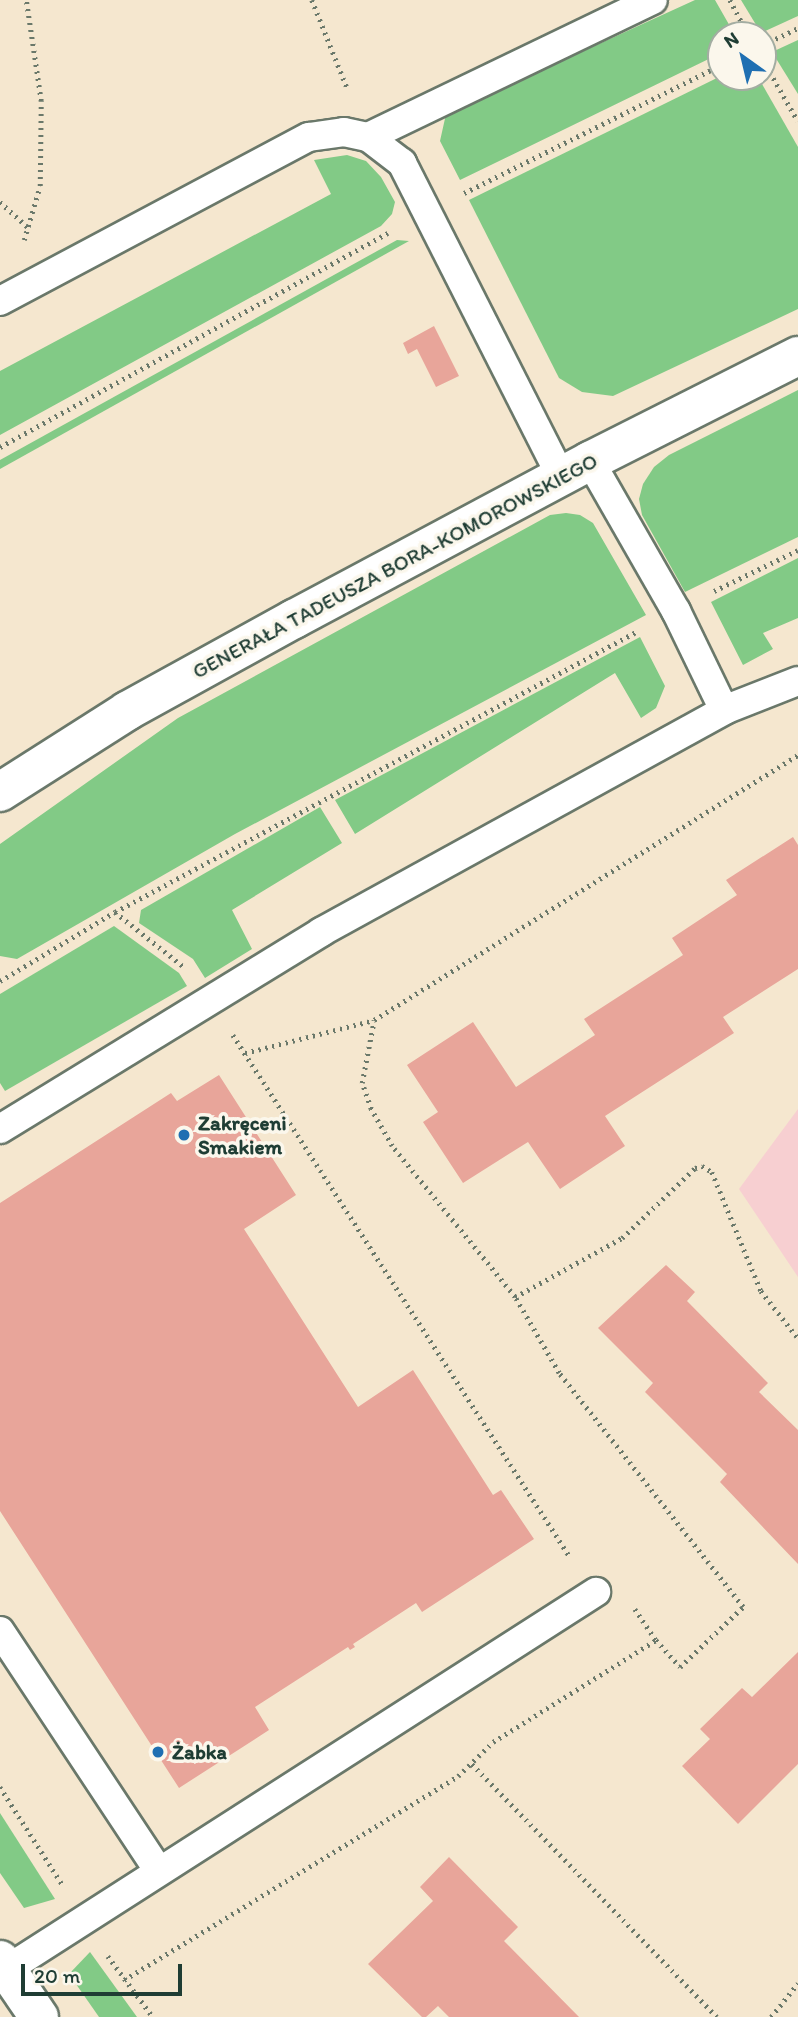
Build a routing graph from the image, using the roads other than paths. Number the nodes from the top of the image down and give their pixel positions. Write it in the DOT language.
graph roads {
  1 [pos="653,0"];
  2 [pos="368,137"];
  3 [pos="0,301"];
  4 [pos="798,356"];
  5 [pos="576,468"];
  6 [pos="798,681"];
  7 [pos="724,710"];
  8 [pos="0,792"];
  9 [pos="0,1129"];
  10 [pos="596,1592"];
  11 [pos="0,1631"];
  12 [pos="159,1871"];
  13 [pos="3,1965"];
  14 [pos="39,2017"];
  1 -- 2 [label="lane"];
  2 -- 3 [label="lane"];
  2 -- 5 [label="lane"];
  4 -- 5 [label="street, GENERAŁA TADEUSZA BORA-KOMOROWSKIEGO"];
  5 -- 7 [label="lane"];
  5 -- 8 [label="street, GENERAŁA TADEUSZA BORA-KOMOROWSKIEGO"];
  6 -- 7 [label="lane"];
  7 -- 9 [label="lane"];
  10 -- 12 [label="lane"];
  11 -- 12 [label="lane"];
  12 -- 13 [label="lane"];
  13 -- 14 [label="street"];
}
